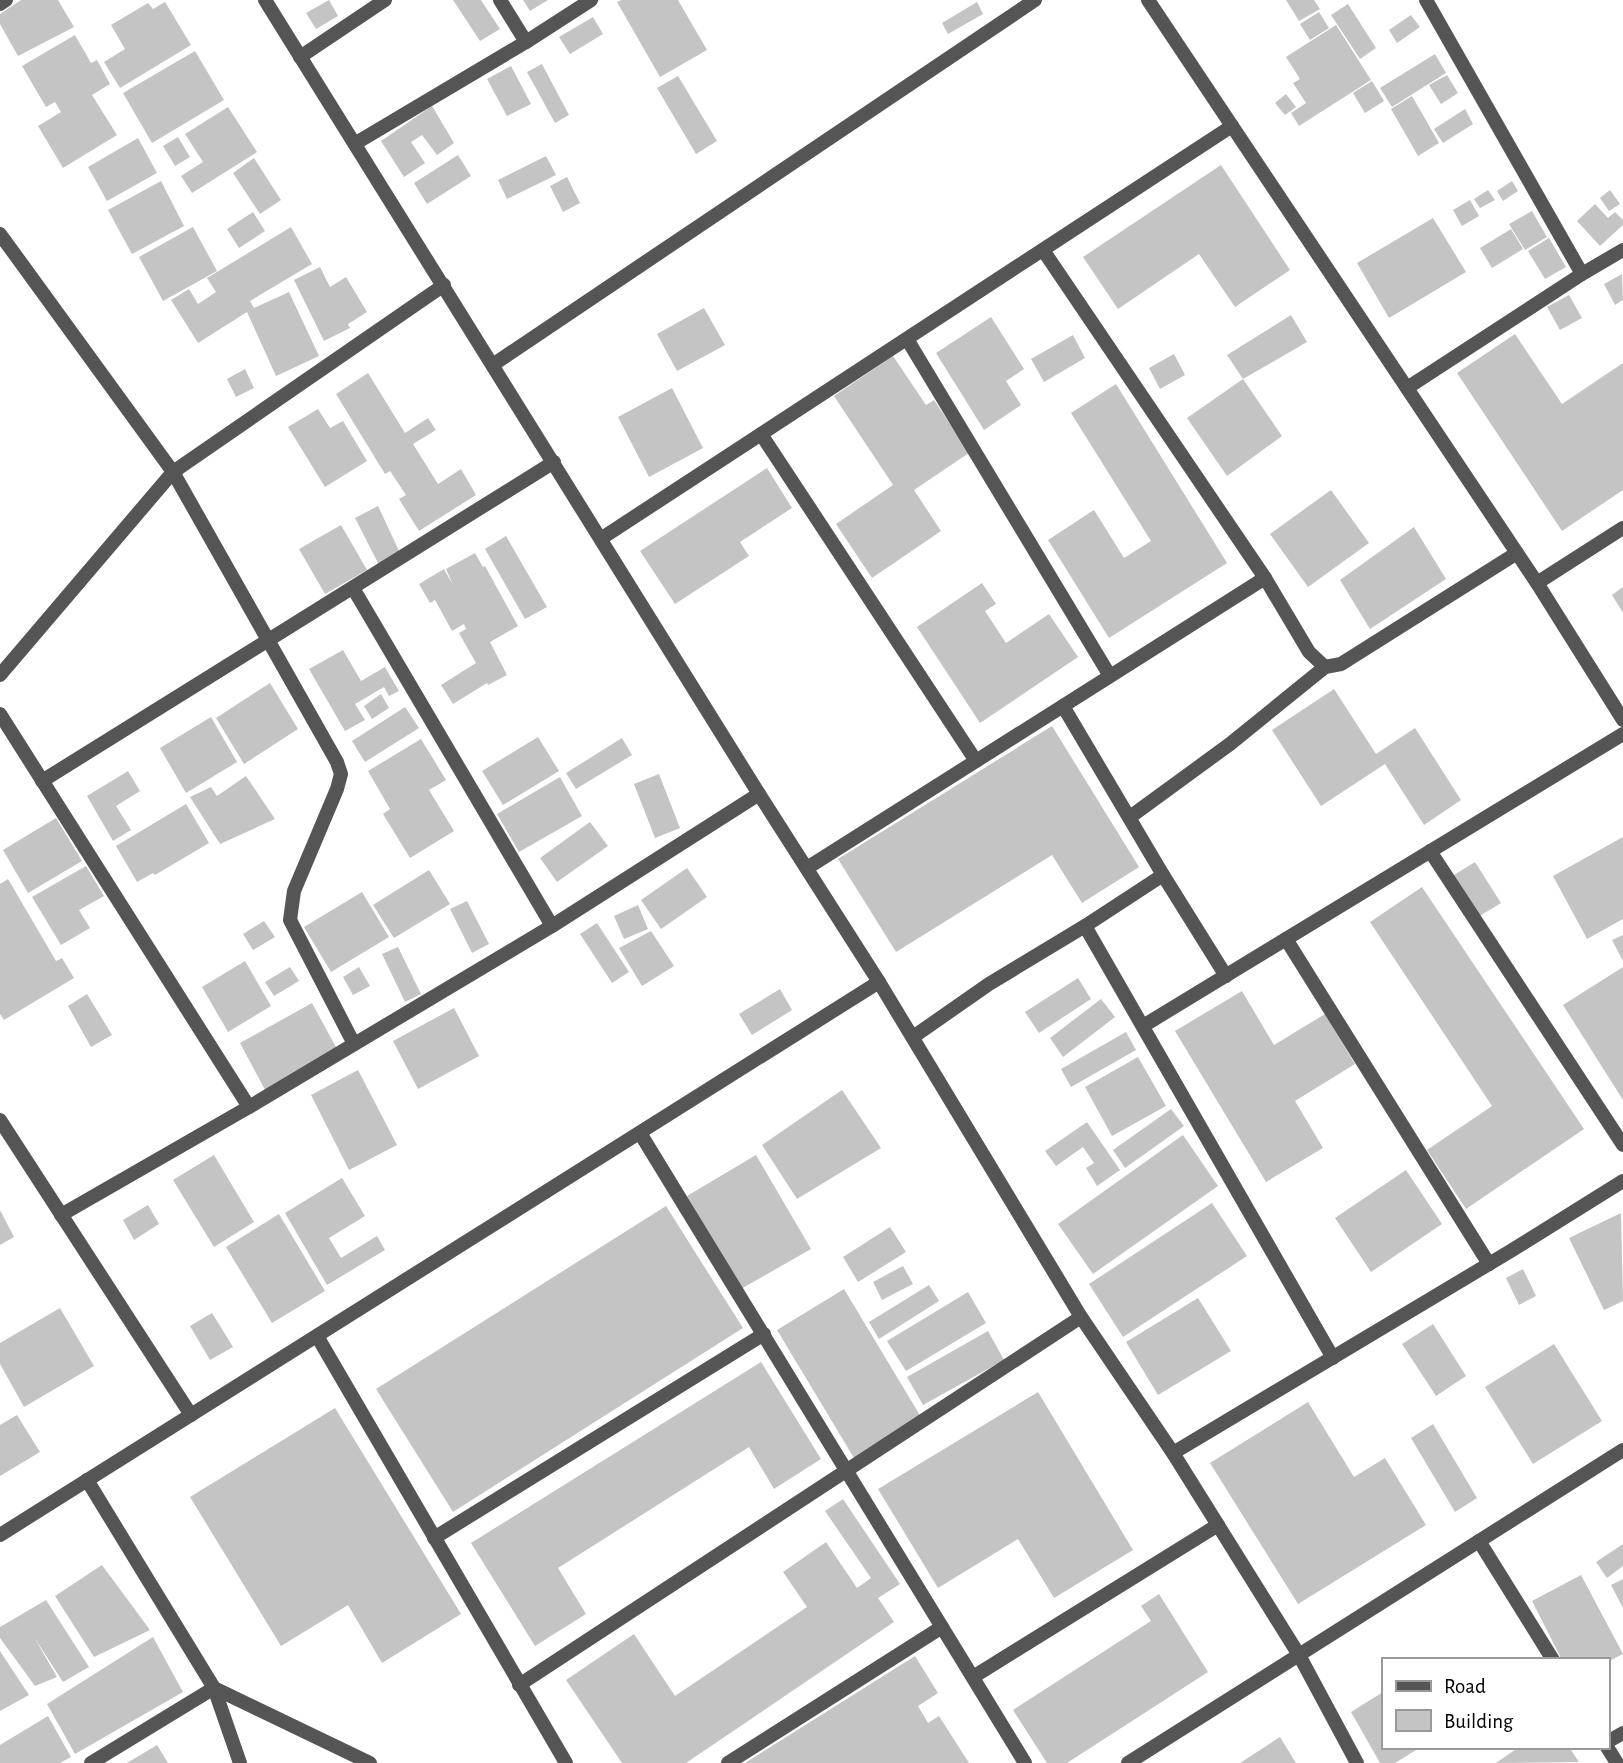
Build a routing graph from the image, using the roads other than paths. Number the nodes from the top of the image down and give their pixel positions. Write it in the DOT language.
graph roads {
  1 [pos="6,0"];
  2 [pos="265,0"];
  3 [pos="385,0"];
  4 [pos="500,0"];
  5 [pos="591,0"];
  6 [pos="1035,0"];
  7 [pos="1148,0"];
  8 [pos="1426,0"];
  9 [pos="0,4"];
  10 [pos="526,42"];
  11 [pos="300,57"];
  12 [pos="1232,126"];
  13 [pos="356,143"];
  14 [pos="0,234"];
  15 [pos="1042,250"];
  16 [pos="1623,250"];
  17 [pos="1582,274"];
  18 [pos="444,285"];
  19 [pos="906,339"];
  20 [pos="494,364"];
  21 [pos="1407,388"];
  22 [pos="761,434"];
  23 [pos="554,462"];
  24 [pos="173,472"];
  25 [pos="1623,528"];
  26 [pos="602,538"];
  27 [pos="1517,553"];
  28 [pos="1265,578"];
  29 [pos="1537,583"];
  30 [pos="353,588"];
  31 [pos="268,641"];
  32 [pos="1325,667"];
  33 [pos="0,674"];
  34 [pos="1110,676"];
  35 [pos="1063,706"];
  36 [pos="0,714"];
  37 [pos="1623,720"];
  38 [pos="1623,734"];
  39 [pos="976,761"];
  40 [pos="42,781"];
  41 [pos="759,794"];
  42 [pos="1130,817"];
  43 [pos="1430,851"];
  44 [pos="807,868"];
  45 [pos="1163,875"];
  46 [pos="552,926"];
  47 [pos="1086,926"];
  48 [pos="1286,939"];
  49 [pos="1226,976"];
  50 [pos="879,982"];
  51 [pos="1143,1026"];
  52 [pos="912,1037"];
  53 [pos="354,1044"];
  54 [pos="249,1107"];
  55 [pos="0,1120"];
  56 [pos="640,1133"];
  57 [pos="1623,1145"];
  58 [pos="1623,1181"];
  59 [pos="61,1215"];
  60 [pos="1489,1264"];
  61 [pos="1081,1317"];
  62 [pos="764,1334"];
  63 [pos="317,1336"];
  64 [pos="1333,1358"];
  65 [pos="191,1415"];
  66 [pos="1623,1450"];
  67 [pos="1173,1453"];
  68 [pos="848,1472"];
  69 [pos="87,1480"];
  70 [pos="1218,1525"];
  71 [pos="0,1535"];
  72 [pos="434,1538"];
  73 [pos="1479,1541"];
  74 [pos="942,1627"];
  75 [pos="1300,1655"];
  76 [pos="1552,1658"];
  77 [pos="973,1677"];
  78 [pos="519,1685"];
  79 [pos="214,1688"];
  80 [pos="91,1763"];
  81 [pos="240,1763"];
  82 [pos="370,1763"];
  83 [pos="565,1763"];
  84 [pos="728,1763"];
  85 [pos="1026,1763"];
  86 [pos="1128,1763"];
  87 [pos="1357,1763"];
  1 -- 9 [label="street"];
  2 -- 11 [label="street"];
  3 -- 11 [label="street"];
  4 -- 10 [label="street"];
  5 -- 10 [label="street"];
  6 -- 20 [label="street"];
  7 -- 12 [label="street"];
  8 -- 17 [label="street"];
  10 -- 13 [label="street"];
  11 -- 13 [label="street"];
  12 -- 15 [label="street"];
  12 -- 21 [label="street"];
  13 -- 18 [label="street"];
  14 -- 24 [label="street"];
  15 -- 19 [label="street"];
  15 -- 28 [label="street"];
  16 -- 17 [label="street"];
  17 -- 21 [label="street"];
  18 -- 20 [label="street"];
  18 -- 24 [label="street"];
  19 -- 22 [label="street"];
  19 -- 34 [label="street"];
  20 -- 23 [label="street"];
  21 -- 27 [label="street"];
  22 -- 26 [label="street"];
  22 -- 39 [label="street"];
  23 -- 26 [label="street"];
  23 -- 30 [label="street"];
  24 -- 31 [label="street"];
  24 -- 33 [label="street"];
  25 -- 29 [label="street"];
  26 -- 41 [label="street"];
  27 -- 29 [label="street"];
  27 -- 32 [label="street"];
  28 -- 32 [label="street"];
  28 -- 34 [label="street"];
  29 -- 37 [label="street"];
  30 -- 31 [label="street"];
  30 -- 46 [label="street"];
  31 -- 40 [label="street"];
  31 -- 53 [label="street"];
  32 -- 42 [label="street"];
  34 -- 35 [label="street"];
  35 -- 39 [label="street"];
  35 -- 42 [label="street"];
  36 -- 40 [label="street"];
  38 -- 43 [label="street"];
  39 -- 44 [label="street"];
  40 -- 54 [label="street"];
  41 -- 44 [label="street"];
  41 -- 46 [label="street"];
  42 -- 45 [label="street"];
  43 -- 48 [label="street"];
  43 -- 57 [label="street"];
  44 -- 50 [label="street"];
  45 -- 47 [label="street"];
  45 -- 49 [label="street"];
  46 -- 53 [label="street"];
  47 -- 51 [label="street"];
  47 -- 52 [label="street"];
  48 -- 49 [label="street"];
  48 -- 60 [label="street"];
  49 -- 51 [label="street"];
  50 -- 52 [label="street"];
  50 -- 56 [label="street"];
  51 -- 64 [label="street"];
  52 -- 61 [label="street"];
  53 -- 54 [label="street"];
  54 -- 59 [label="street"];
  55 -- 59 [label="street"];
  56 -- 62 [label="street"];
  56 -- 63 [label="street"];
  58 -- 60 [label="street"];
  59 -- 65 [label="street"];
  60 -- 64 [label="street"];
  61 -- 67 [label="street"];
  61 -- 68 [label="street"];
  62 -- 68 [label="street"];
  62 -- 72 [label="street"];
  63 -- 65 [label="street"];
  63 -- 72 [label="street"];
  64 -- 67 [label="street"];
  65 -- 69 [label="street"];
  66 -- 73 [label="street"];
  67 -- 70 [label="street"];
  68 -- 74 [label="street"];
  68 -- 78 [label="street"];
  69 -- 71 [label="street"];
  69 -- 79 [label="street"];
  70 -- 75 [label="street"];
  70 -- 77 [label="street"];
  72 -- 78 [label="street"];
  73 -- 75 [label="street"];
  73 -- 76 [label="street"];
  74 -- 77 [label="street"];
  74 -- 84 [label="street"];
  75 -- 86 [label="street"];
  75 -- 87 [label="street"];
  77 -- 85 [label="street"];
  78 -- 83 [label="street"];
  79 -- 80 [label="street"];
  79 -- 81 [label="street"];
  79 -- 82 [label="street"];
}
